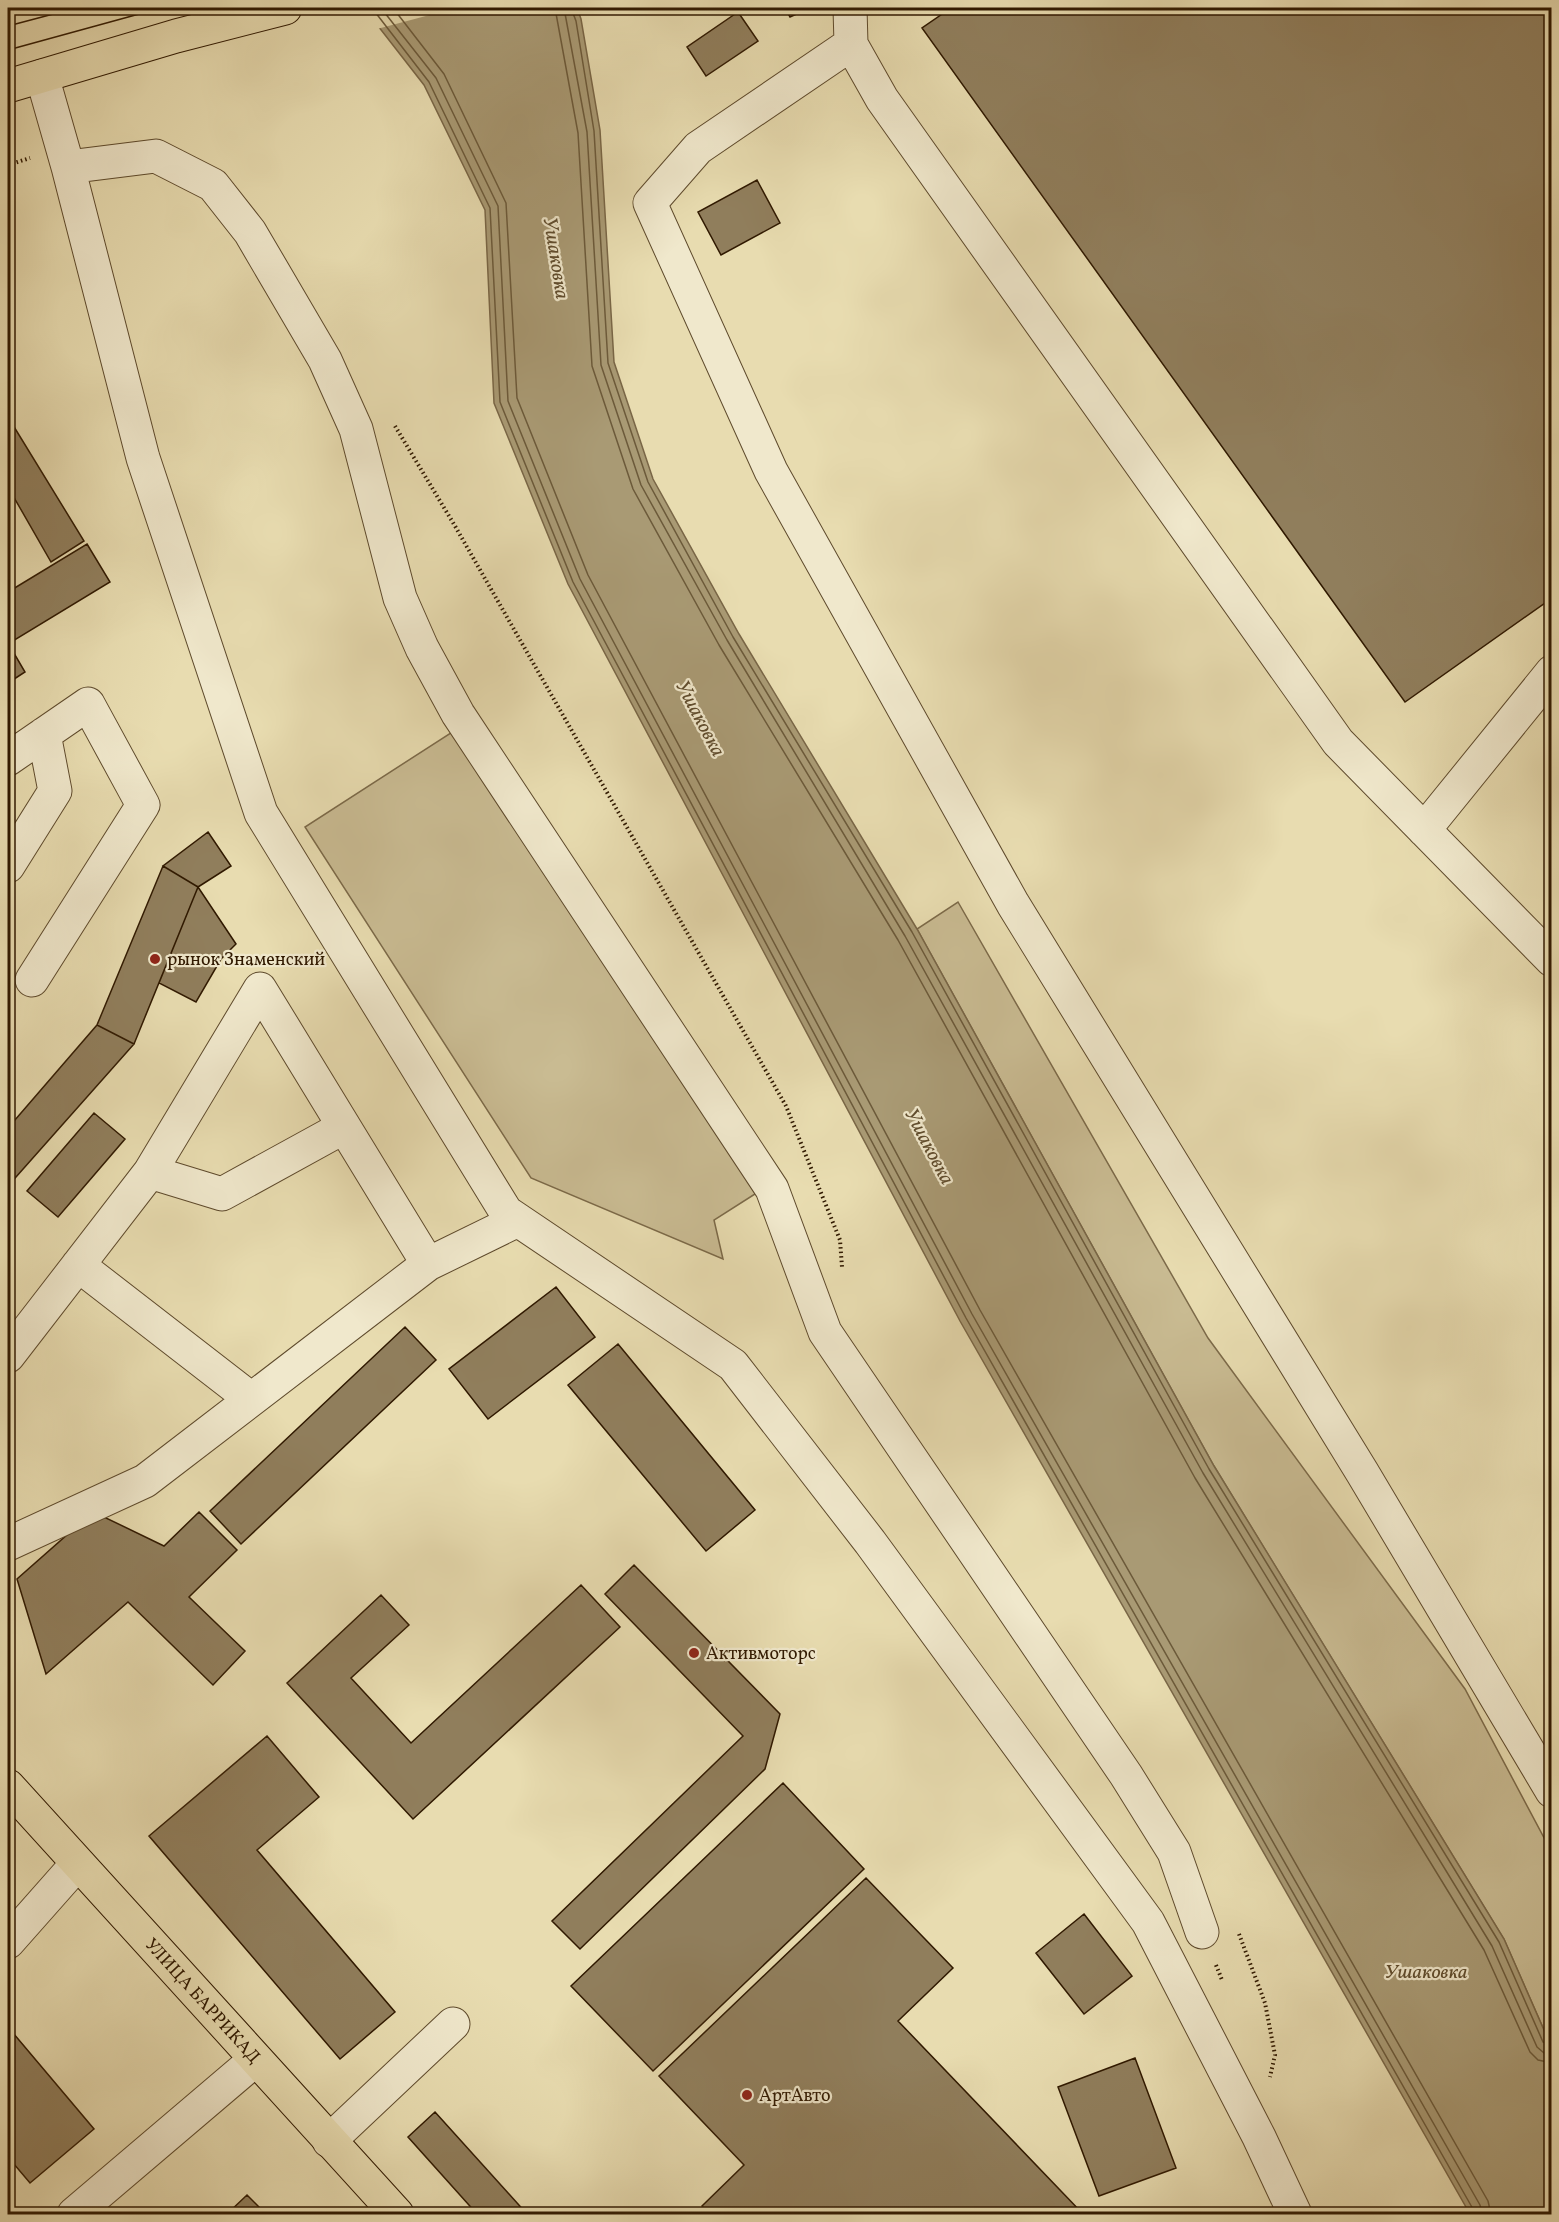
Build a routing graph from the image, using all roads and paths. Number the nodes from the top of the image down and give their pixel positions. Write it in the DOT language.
graph roads {
  1 [pos="285,8"];
  2 [pos="850,8"];
  3 [pos="851,44"];
  4 [pos="42,76"];
  5 [pos="8,86"];
  6 [pos="68,167"];
  7 [pos="394,425"];
  8 [pos="1551,672"];
  9 [pos="44,734"];
  10 [pos="8,759"];
  11 [pos="1424,830"];
  12 [pos="8,866"];
  13 [pos="1551,960"];
  14 [pos="32,980"];
  15 [pos="344,1127"];
  16 [pos="150,1172"];
  17 [pos="518,1220"];
  18 [pos="428,1264"];
  19 [pos="78,1265"];
  20 [pos="843,1272"];
  21 [pos="8,1356"];
  22 [pos="251,1399"];
  23 [pos="8,1544"];
  24 [pos="8,1786"];
  25 [pos="1551,1791"];
  26 [pos="77,1864"];
  27 [pos="1236,1925"];
  28 [pos="1202,1932"];
  29 [pos="8,1942"];
  30 [pos="453,2024"];
  31 [pos="255,2060"];
  32 [pos="1269,2078"];
  33 [pos="329,2141"];
  34 [pos="74,2214"];
  35 [pos="397,2214"];
  36 [pos="1295,2214"];
  1 -- 4 [label="main road"];
  2 -- 3 [label="street"];
  3 -- 11 [label="street"];
  3 -- 25 [label="street"];
  4 -- 5 [label="main road"];
  4 -- 6 [label="street"];
  6 -- 17 [label="street"];
  6 -- 28 [label="street"];
  7 -- 20 [label="path"];
  8 -- 11 [label="street"];
  9 -- 10 [label="street"];
  9 -- 12 [label="street"];
  9 -- 14 [label="street"];
  11 -- 13 [label="street"];
  15 -- 16 [label="street"];
  15 -- 16 [label="street"];
  15 -- 18 [label="street"];
  16 -- 19 [label="street"];
  17 -- 18 [label="street"];
  17 -- 36 [label="street"];
  18 -- 22 [label="street"];
  19 -- 21 [label="street"];
  19 -- 22 [label="street"];
  22 -- 23 [label="street"];
  24 -- 26 [label="main road, УЛИЦА БАРРИКАД"];
  26 -- 29 [label="street"];
  26 -- 31 [label="main road, УЛИЦА БАРРИКАД"];
  27 -- 32 [label="path"];
  30 -- 33 [label="street"];
  31 -- 33 [label="main road, УЛИЦА БАРРИКАД"];
  31 -- 34 [label="street"];
  33 -- 35 [label="main road, УЛИЦА БАРРИКАД"];
}
